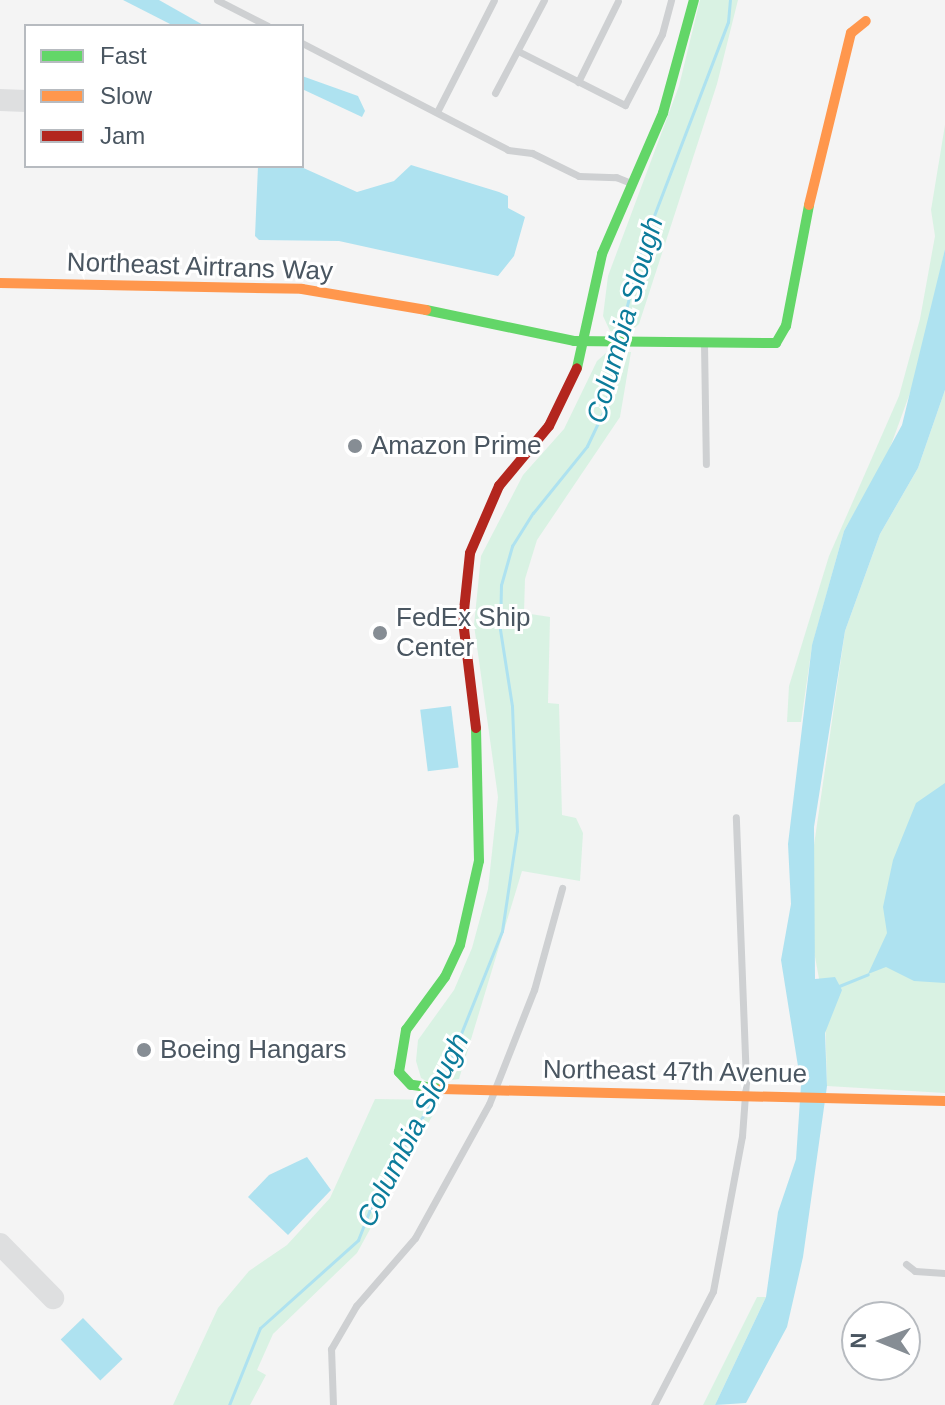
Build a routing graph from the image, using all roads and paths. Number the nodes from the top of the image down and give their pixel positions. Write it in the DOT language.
graph roads {
  1 [pos="217,0"];
  2 [pos="494,0"];
  3 [pos="544,0"];
  4 [pos="671,0"];
  5 [pos="694,0"];
  6 [pos="618,1"];
  7 [pos="866,21"];
  8 [pos="264,24"];
  9 [pos="304,44"];
  10 [pos="518,51"];
  11 [pos="578,82"];
  12 [pos="495,93"];
  13 [pos="438,110"];
  14 [pos="633,184"];
  15 [pos="0,283"];
  16 [pos="585,342"];
  17 [pos="704,343"];
  18 [pos="706,464"];
  19 [pos="736,817"];
  20 [pos="562,888"];
  21 [pos="495,1090"];
  22 [pos="746,1095"];
  23 [pos="945,1101"];
  24 [pos="906,1264"];
  25 [pos="945,1273"];
  26 [pos="333,1405"];
  27 [pos="654,1405"];
  1 -- 8 [label="street"];
  2 -- 13 [label="street"];
  3 -- 10 [label="street"];
  4 -- 11 [label="street"];
  5 -- 14 [label="street"];
  6 -- 11 [label="street"];
  7 -- 17 [label="street, Northeast Airtrans Way"];
  9 -- 13 [label="street"];
  10 -- 11 [label="street"];
  10 -- 12 [label="street"];
  13 -- 14 [label="street"];
  14 -- 16 [label="street"];
  15 -- 16 [label="street, Northeast Airtrans Way"];
  16 -- 17 [label="street, Northeast Airtrans Way"];
  16 -- 21 [label="street, Northeast 47th Avenue"];
  17 -- 18 [label="street"];
  19 -- 22 [label="street"];
  20 -- 21 [label="street"];
  21 -- 22 [label="street, Northeast 47th Avenue"];
  21 -- 26 [label="street"];
  22 -- 23 [label="street, Northeast 47th Avenue"];
  22 -- 27 [label="street"];
  24 -- 25 [label="street"];
}
